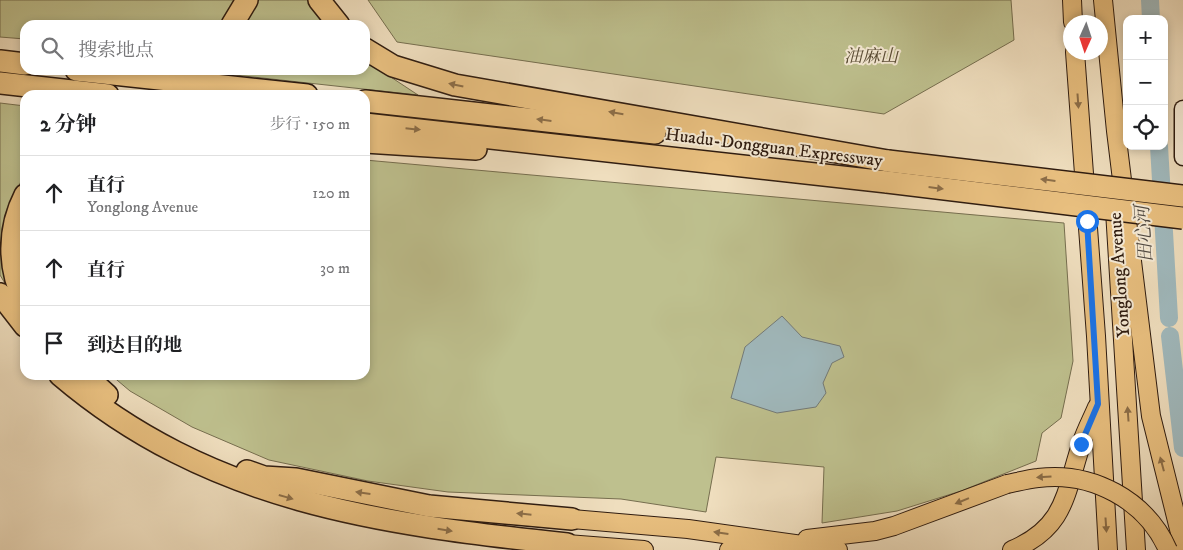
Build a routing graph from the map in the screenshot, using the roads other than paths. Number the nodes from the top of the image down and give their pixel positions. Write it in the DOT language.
graph roads {
  1 [pos="247,0"];
  2 [pos="319,0"];
  3 [pos="1072,0"];
  4 [pos="1102,0"];
  5 [pos="1073,15"];
  6 [pos="235,20"];
  7 [pos="335,20"];
  8 [pos="0,52"];
  9 [pos="370,52"];
  10 [pos="20,54"];
  11 [pos="1076,60"];
  12 [pos="0,61"];
  13 [pos="20,63"];
  14 [pos="122,75"];
  15 [pos="0,83"];
  16 [pos="60,90"];
  17 [pos="261,90"];
  18 [pos="370,102"];
  19 [pos="1183,108"];
  20 [pos="370,125"];
  21 [pos="370,142"];
  22 [pos="1183,157"];
  23 [pos="888,161"];
  24 [pos="887,182"];
  25 [pos="1183,196"];
  26 [pos="20,210"];
  27 [pos="1183,218"];
  28 [pos="20,290"];
  29 [pos="0,294"];
  30 [pos="0,311"];
  31 [pos="0,318"];
  32 [pos="20,331"];
  33 [pos="20,333"];
  34 [pos="20,334"];
  35 [pos="66,380"];
  36 [pos="85,380"];
  37 [pos="90,380"];
  38 [pos="107,395"];
  39 [pos="1098,404"];
  40 [pos="572,519"];
  41 [pos="752,538"];
  42 [pos="567,544"];
  43 [pos="1183,545"];
  44 [pos="644,550"];
  45 [pos="729,550"];
  46 [pos="766,550"];
  47 [pos="838,550"];
  48 [pos="1012,550"];
  49 [pos="1108,550"];
  50 [pos="1136,550"];
  51 [pos="1168,550"];
  1 -- 6 [label="highway"];
  2 -- 7 [label="highway"];
  3 -- 5 [label="main road"];
  43 -- 4 [label="main road, one-way"];
  50 -- 4 [label="main road, Yonglong Avenue, one-way"];
  8 -- 10 [label="highway"];
  23 -- 9 [label="highway, one-way"];
  11 -- 39 [label="main road, Yonglong Avenue, one-way"];
  12 -- 13 [label="highway"];
  14 -- 17 [label="highway"];
  15 -- 16 [label="highway"];
  23 -- 18 [label="highway, Huadu-Dongguan Expressway, one-way"];
  19 -- 22 [label="street"];
  20 -- 24 [label="highway, Huadu-Dongguan Expressway, one-way"];
  21 -- 24 [label="highway"];
  25 -- 23 [label="highway, Huadu-Dongguan Expressway, one-way, bridge"];
  24 -- 27 [label="highway, Huadu-Dongguan Expressway, one-way, bridge"];
  26 -- 28 [label="highway"];
  29 -- 32 [label="highway"];
  30 -- 33 [label="highway"];
  31 -- 34 [label="highway"];
  35 -- 42 [label="highway, one-way"];
  36 -- 38 [label="highway"];
  37 -- 38 [label="highway"];
  40 -- 38 [label="highway, one-way"];
  39 -- 48 [label="main road"];
  39 -- 49 [label="main road, Yonglong Avenue, one-way"];
  41 -- 40 [label="main road, one-way"];
  41 -- 47 [label="main road"];
  51 -- 41 [label="main road, one-way, bridge"];
  42 -- 44 [label="main road"];
  45 -- 46 [label="main road"];
}
